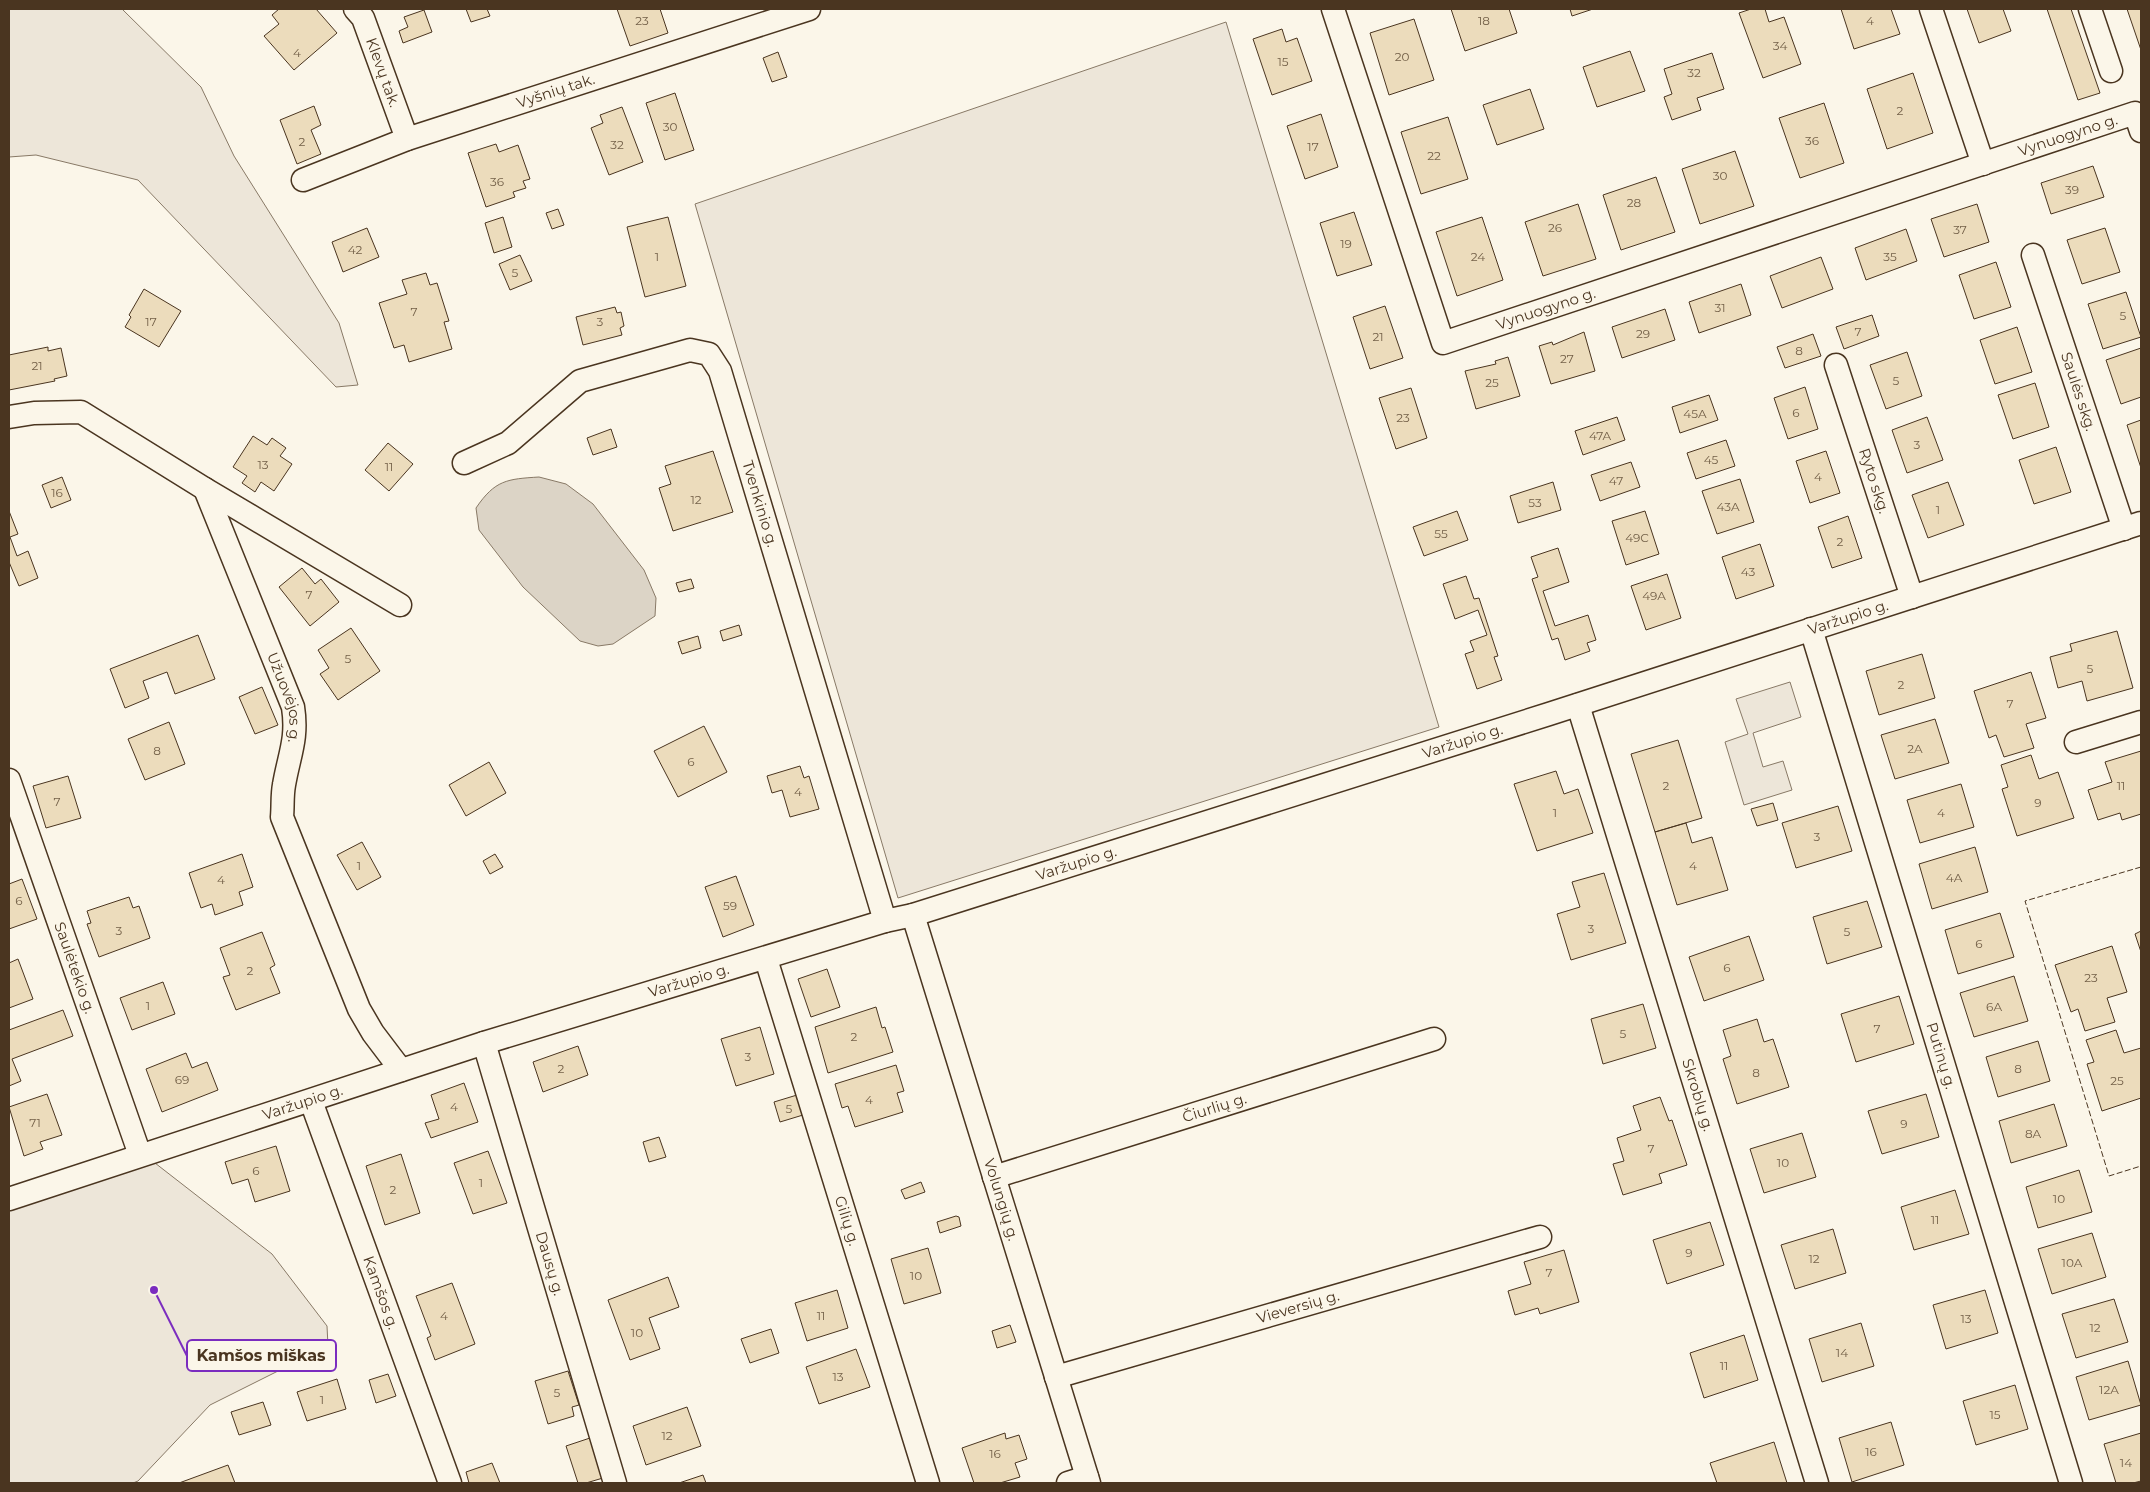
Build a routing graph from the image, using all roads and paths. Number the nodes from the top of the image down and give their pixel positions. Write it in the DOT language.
graph roads {
  1 [pos="355,9"];
  2 [pos="809,9"];
  3 [pos="1333,9"];
  4 [pos="1932,9"];
  5 [pos="2090,9"];
  6 [pos="2112,71"];
  7 [pos="2141,131"];
  8 [pos="407,139"];
  9 [pos="1984,164"];
  10 [pos="303,180"];
  11 [pos="2033,255"];
  12 [pos="1836,365"];
  13 [pos="9,417"];
  14 [pos="464,463"];
  15 [pos="205,489"];
  16 [pos="2132,526"];
  17 [pos="1912,597"];
  18 [pos="400,605"];
  19 [pos="1811,630"];
  20 [pos="1578,705"];
  21 [pos="2141,722"];
  22 [pos="2076,742"];
  23 [pos="9,780"];
  24 [pos="913,915"];
  25 [pos="885,921"];
  26 [pos="766,959"];
  27 [pos="1434,1038"];
  28 [pos="484,1043"];
  29 [pos="401,1070"];
  30 [pos="311,1101"];
  31 [pos="140,1155"];
  32 [pos="994,1177"];
  33 [pos="9,1198"];
  34 [pos="1540,1237"];
  35 [pos="1056,1377"];
  36 [pos="1082,1481"];
  37 [pos="450,1483"];
  38 [pos="615,1483"];
  39 [pos="928,1483"];
  40 [pos="1816,1483"];
  41 [pos="2071,1483"];
  1 -- 8 [label="street, Klevų tak."];
  2 -- 8 [label="street, Vyšnių tak."];
  3 -- 9 [label="street, Vynuogyno g."];
  4 -- 9 [label="street"];
  5 -- 6 [label="street"];
  7 -- 9 [label="street, Vynuogyno g."];
  8 -- 10 [label="street, Vyšnių tak."];
  11 -- 16 [label="street, Saulės skg."];
  12 -- 17 [label="street, Ryto skg."];
  13 -- 15 [label="street"];
  14 -- 25 [label="street, Tvenkinio g."];
  15 -- 18 [label="street"];
  15 -- 29 [label="street, Užuovėjos g."];
  16 -- 17 [label="street, Varžupio g."];
  17 -- 19 [label="street, Varžupio g."];
  19 -- 20 [label="street, Varžupio g."];
  19 -- 41 [label="street, Putinų g."];
  20 -- 24 [label="street, Varžupio g."];
  20 -- 40 [label="street, Skroblų g."];
  21 -- 22 [label="street"];
  23 -- 31 [label="street, Saulėtekio g."];
  24 -- 25 [label="street, Varžupio g."];
  24 -- 32 [label="street, Volungių g."];
  25 -- 26 [label="street, Varžupio g."];
  26 -- 28 [label="street, Varžupio g."];
  26 -- 39 [label="street, Gilių g."];
  27 -- 32 [label="street, Čiurlių g."];
  28 -- 29 [label="street, Varžupio g."];
  28 -- 38 [label="street, Dausų g."];
  29 -- 30 [label="street, Varžupio g."];
  30 -- 31 [label="street, Varžupio g."];
  30 -- 37 [label="street, Kamšos g."];
  31 -- 33 [label="street, Varžupio g."];
  32 -- 35 [label="street, Volungių g."];
  34 -- 35 [label="street, Vieversių g."];
  35 -- 36 [label="street, Volungių g."];
}
